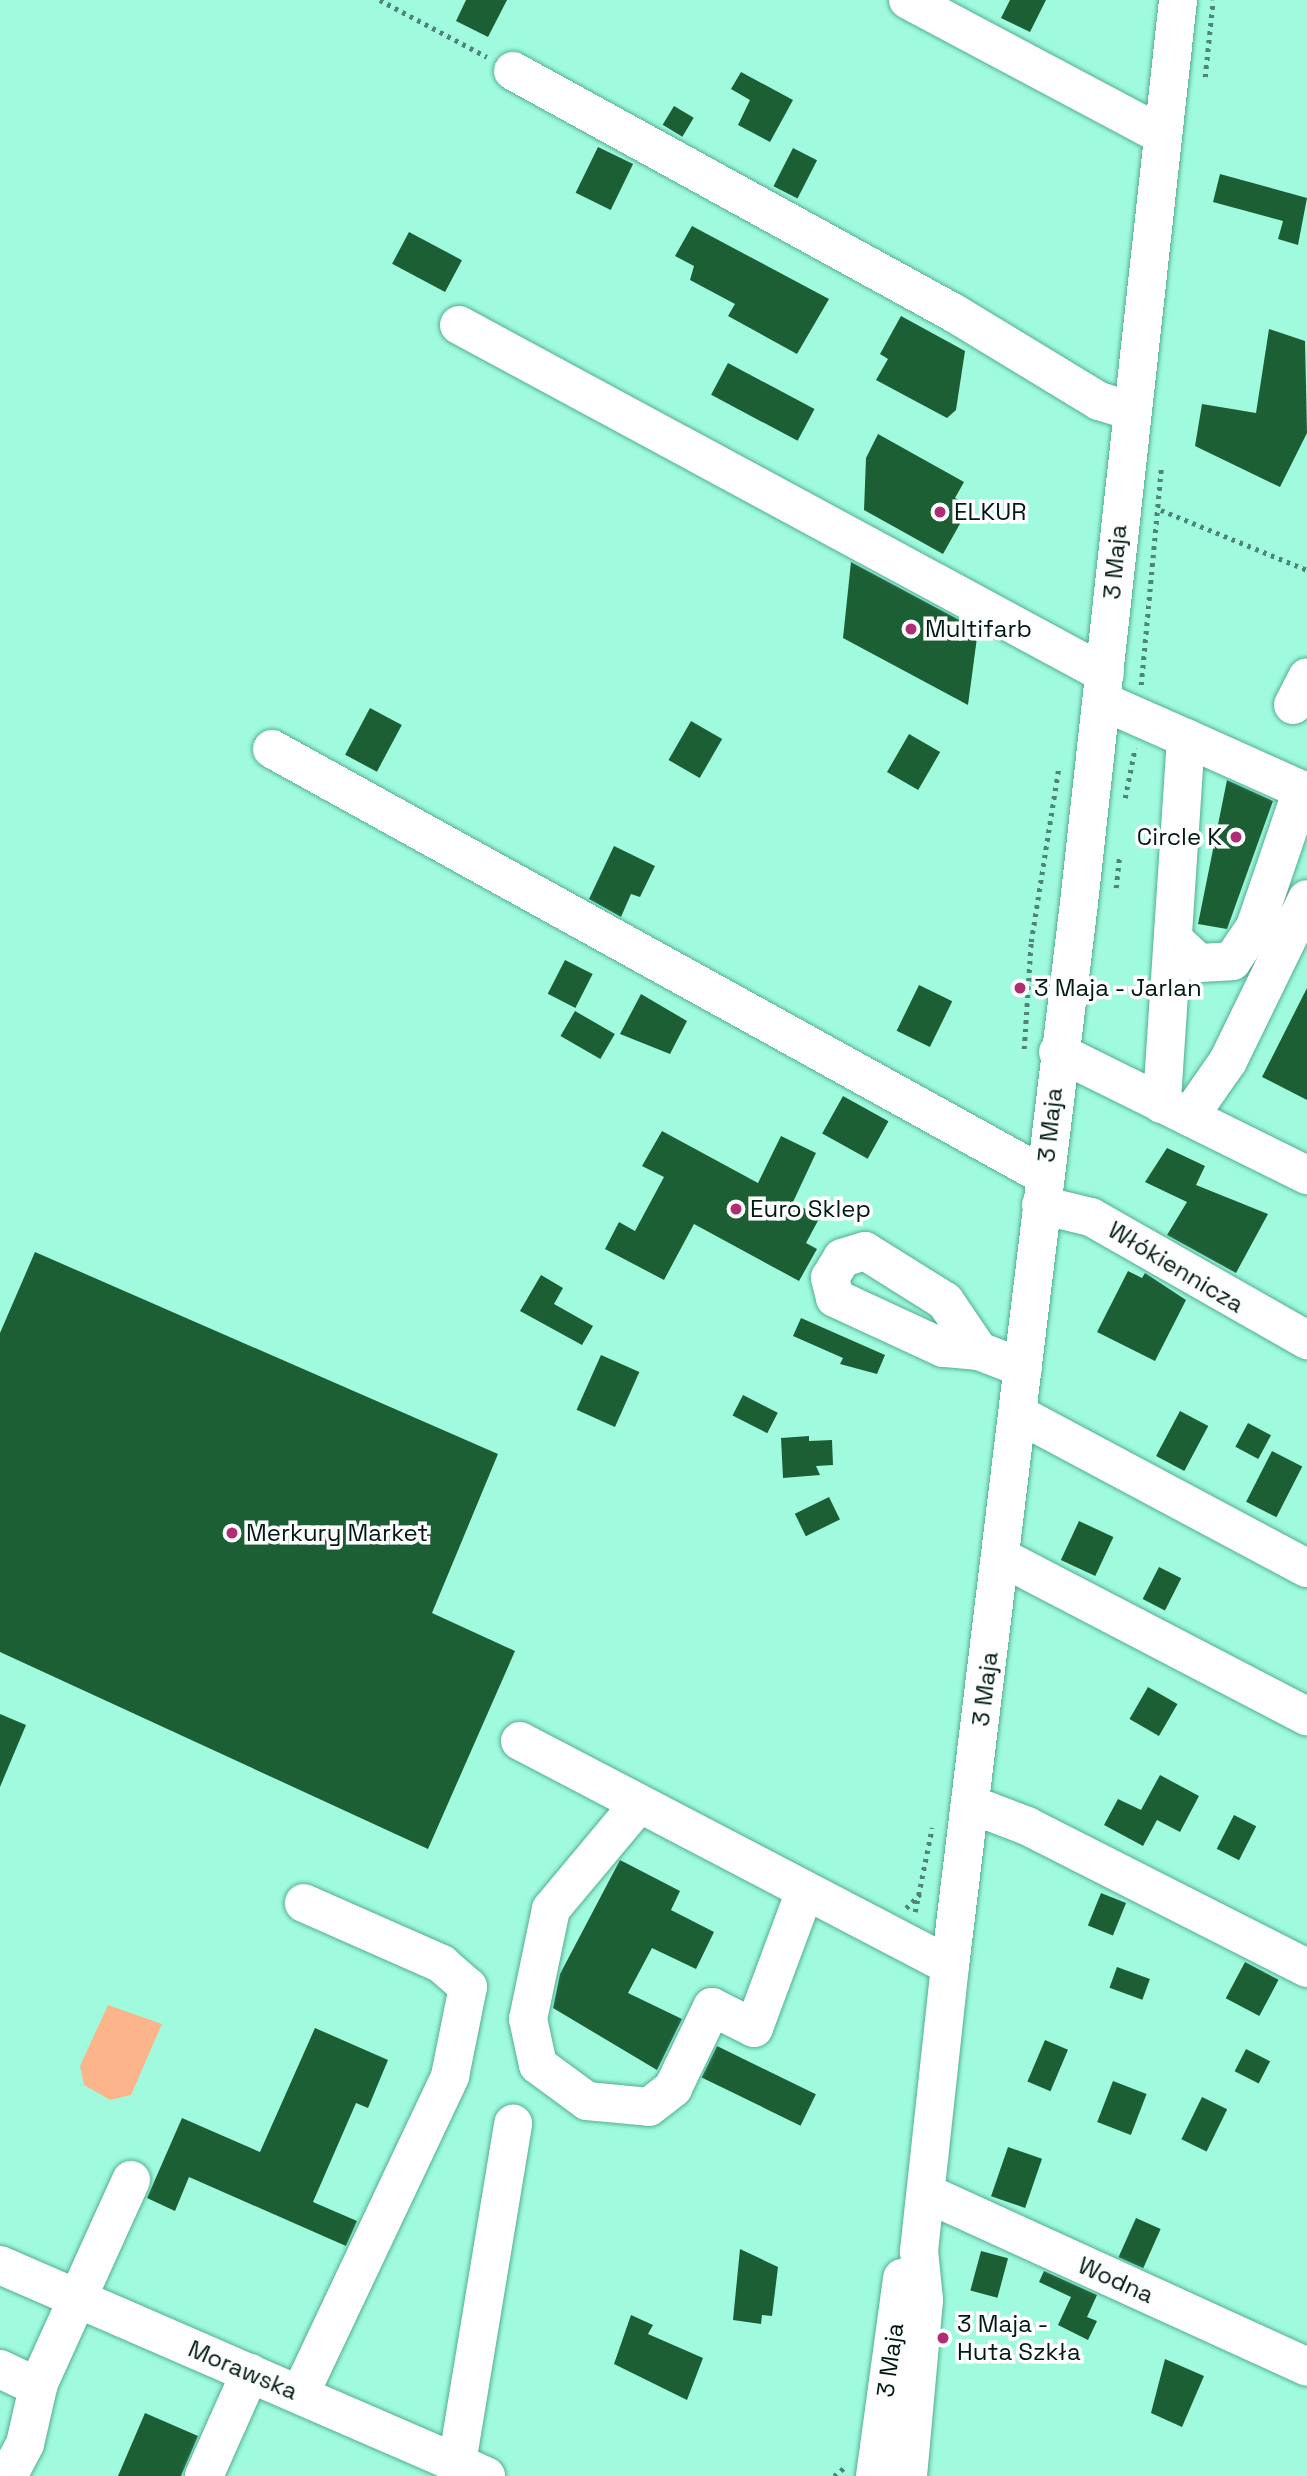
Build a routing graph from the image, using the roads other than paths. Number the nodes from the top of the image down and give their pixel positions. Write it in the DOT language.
graph roads {
  1 [pos="908,0"];
  2 [pos="1178,0"];
  3 [pos="513,71"];
  4 [pos="1162,135"];
  5 [pos="459,325"];
  6 [pos="1129,410"];
  7 [pos="1104,687"];
  8 [pos="1186,738"];
  9 [pos="272,749"];
  10 [pos="1307,900"];
  11 [pos="1173,939"];
  12 [pos="1058,1052"];
  13 [pos="1176,1111"];
  14 [pos="1307,1175"];
  15 [pos="1043,1190"];
  16 [pos="1307,1340"];
  17 [pos="979,1351"];
  18 [pos="1023,1368"];
  19 [pos="1018,1414"];
  20 [pos="1001,1557"];
  21 [pos="1307,1568"];
  22 [pos="1307,1716"];
  23 [pos="520,1741"];
  24 [pos="970,1804"];
  25 [pos="638,1805"];
  26 [pos="805,1891"];
  27 [pos="304,1903"];
  28 [pos="950,1966"];
  29 [pos="1307,1968"];
  30 [pos="513,2124"];
  31 [pos="131,2180"];
  32 [pos="926,2193"];
  33 [pos="919,2251"];
  34 [pos="0,2265"];
  35 [pos="80,2301"];
  36 [pos="1307,2367"];
  37 [pos="0,2369"];
  38 [pos="250,2373"];
  39 [pos="38,2387"];
  40 [pos="300,2394"];
  41 [pos="471,2470"];
  42 [pos="8,2476"];
  43 [pos="204,2476"];
  44 [pos="875,2476"];
  45 [pos="908,2476"];
  1 -- 4 [label="street"];
  2 -- 4 [label="street, 3 Maja"];
  3 -- 6 [label="street"];
  4 -- 6 [label="street, 3 Maja"];
  5 -- 7 [label="street"];
  6 -- 7 [label="street, 3 Maja"];
  7 -- 8 [label="street"];
  7 -- 12 [label="street, 3 Maja"];
  8 -- 11 [label="street"];
  8 -- 11 [label="street"];
  9 -- 15 [label="street, Włókiennicza"];
  10 -- 13 [label="street"];
  11 -- 13 [label="street"];
  12 -- 13 [label="street"];
  12 -- 15 [label="street, 3 Maja"];
  13 -- 14 [label="street"];
  15 -- 16 [label="street, Włókiennicza"];
  15 -- 18 [label="street, 3 Maja"];
  17 -- 18 [label="street"];
  18 -- 19 [label="street, 3 Maja"];
  19 -- 20 [label="street, 3 Maja"];
  19 -- 21 [label="street"];
  20 -- 22 [label="street"];
  20 -- 24 [label="street, 3 Maja"];
  23 -- 25 [label="street"];
  24 -- 28 [label="street, 3 Maja"];
  24 -- 29 [label="street"];
  25 -- 26 [label="street"];
  25 -- 26 [label="street"];
  26 -- 28 [label="street"];
  27 -- 40 [label="street"];
  28 -- 32 [label="street, 3 Maja"];
  30 -- 41 [label="street"];
  31 -- 35 [label="street"];
  32 -- 33 [label="street, 3 Maja"];
  32 -- 36 [label="street, Wodna"];
  33 -- 44 [label="street, 3 Maja"];
  33 -- 45 [label="street, 3 Maja"];
  34 -- 35 [label="street, Morawska"];
  35 -- 38 [label="street, Morawska"];
  35 -- 39 [label="street"];
  37 -- 39 [label="street"];
  38 -- 40 [label="street, Morawska"];
  38 -- 43 [label="street"];
  39 -- 42 [label="street"];
  40 -- 41 [label="street, Morawska"];
}
